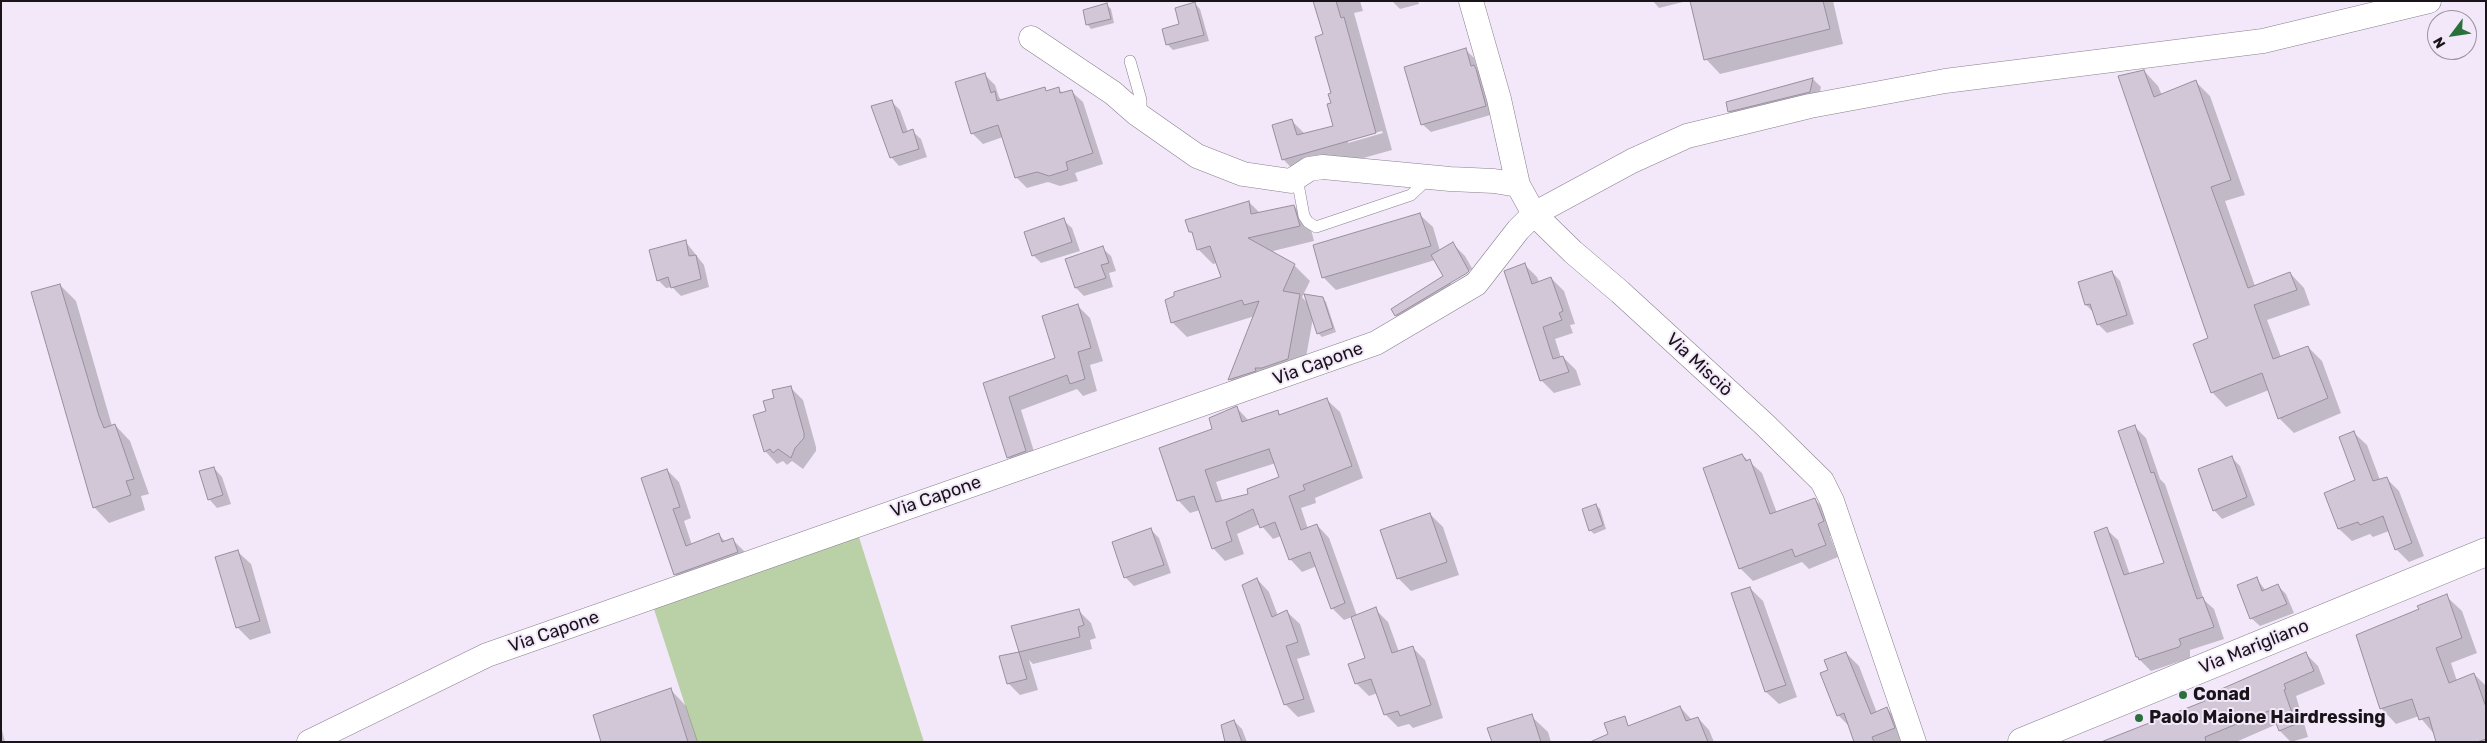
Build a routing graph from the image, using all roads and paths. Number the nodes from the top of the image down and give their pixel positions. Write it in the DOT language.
graph roads {
  1 [pos="1471,1"];
  2 [pos="2429,1"];
  3 [pos="1031,38"];
  4 [pos="1130,60"];
  5 [pos="1137,114"];
  6 [pos="1430,177"];
  7 [pos="1297,178"];
  8 [pos="1518,185"];
  9 [pos="1534,214"];
  10 [pos="2486,552"];
  11 [pos="309,742"];
  12 [pos="1914,742"];
  13 [pos="2022,742"];
  1 -- 8 [label="street, Via Misciò"];
  2 -- 9 [label="street, Via Capone"];
  3 -- 5 [label="street"];
  4 -- 5 [label="lane"];
  5 -- 7 [label="street"];
  6 -- 7 [label="street"];
  6 -- 7 [label="lane"];
  6 -- 8 [label="street"];
  8 -- 9 [label="street, Via Misciò"];
  9 -- 11 [label="street, Via Capone"];
  9 -- 12 [label="street, Via Misciò"];
  10 -- 13 [label="street, Via Marigliano"];
}
